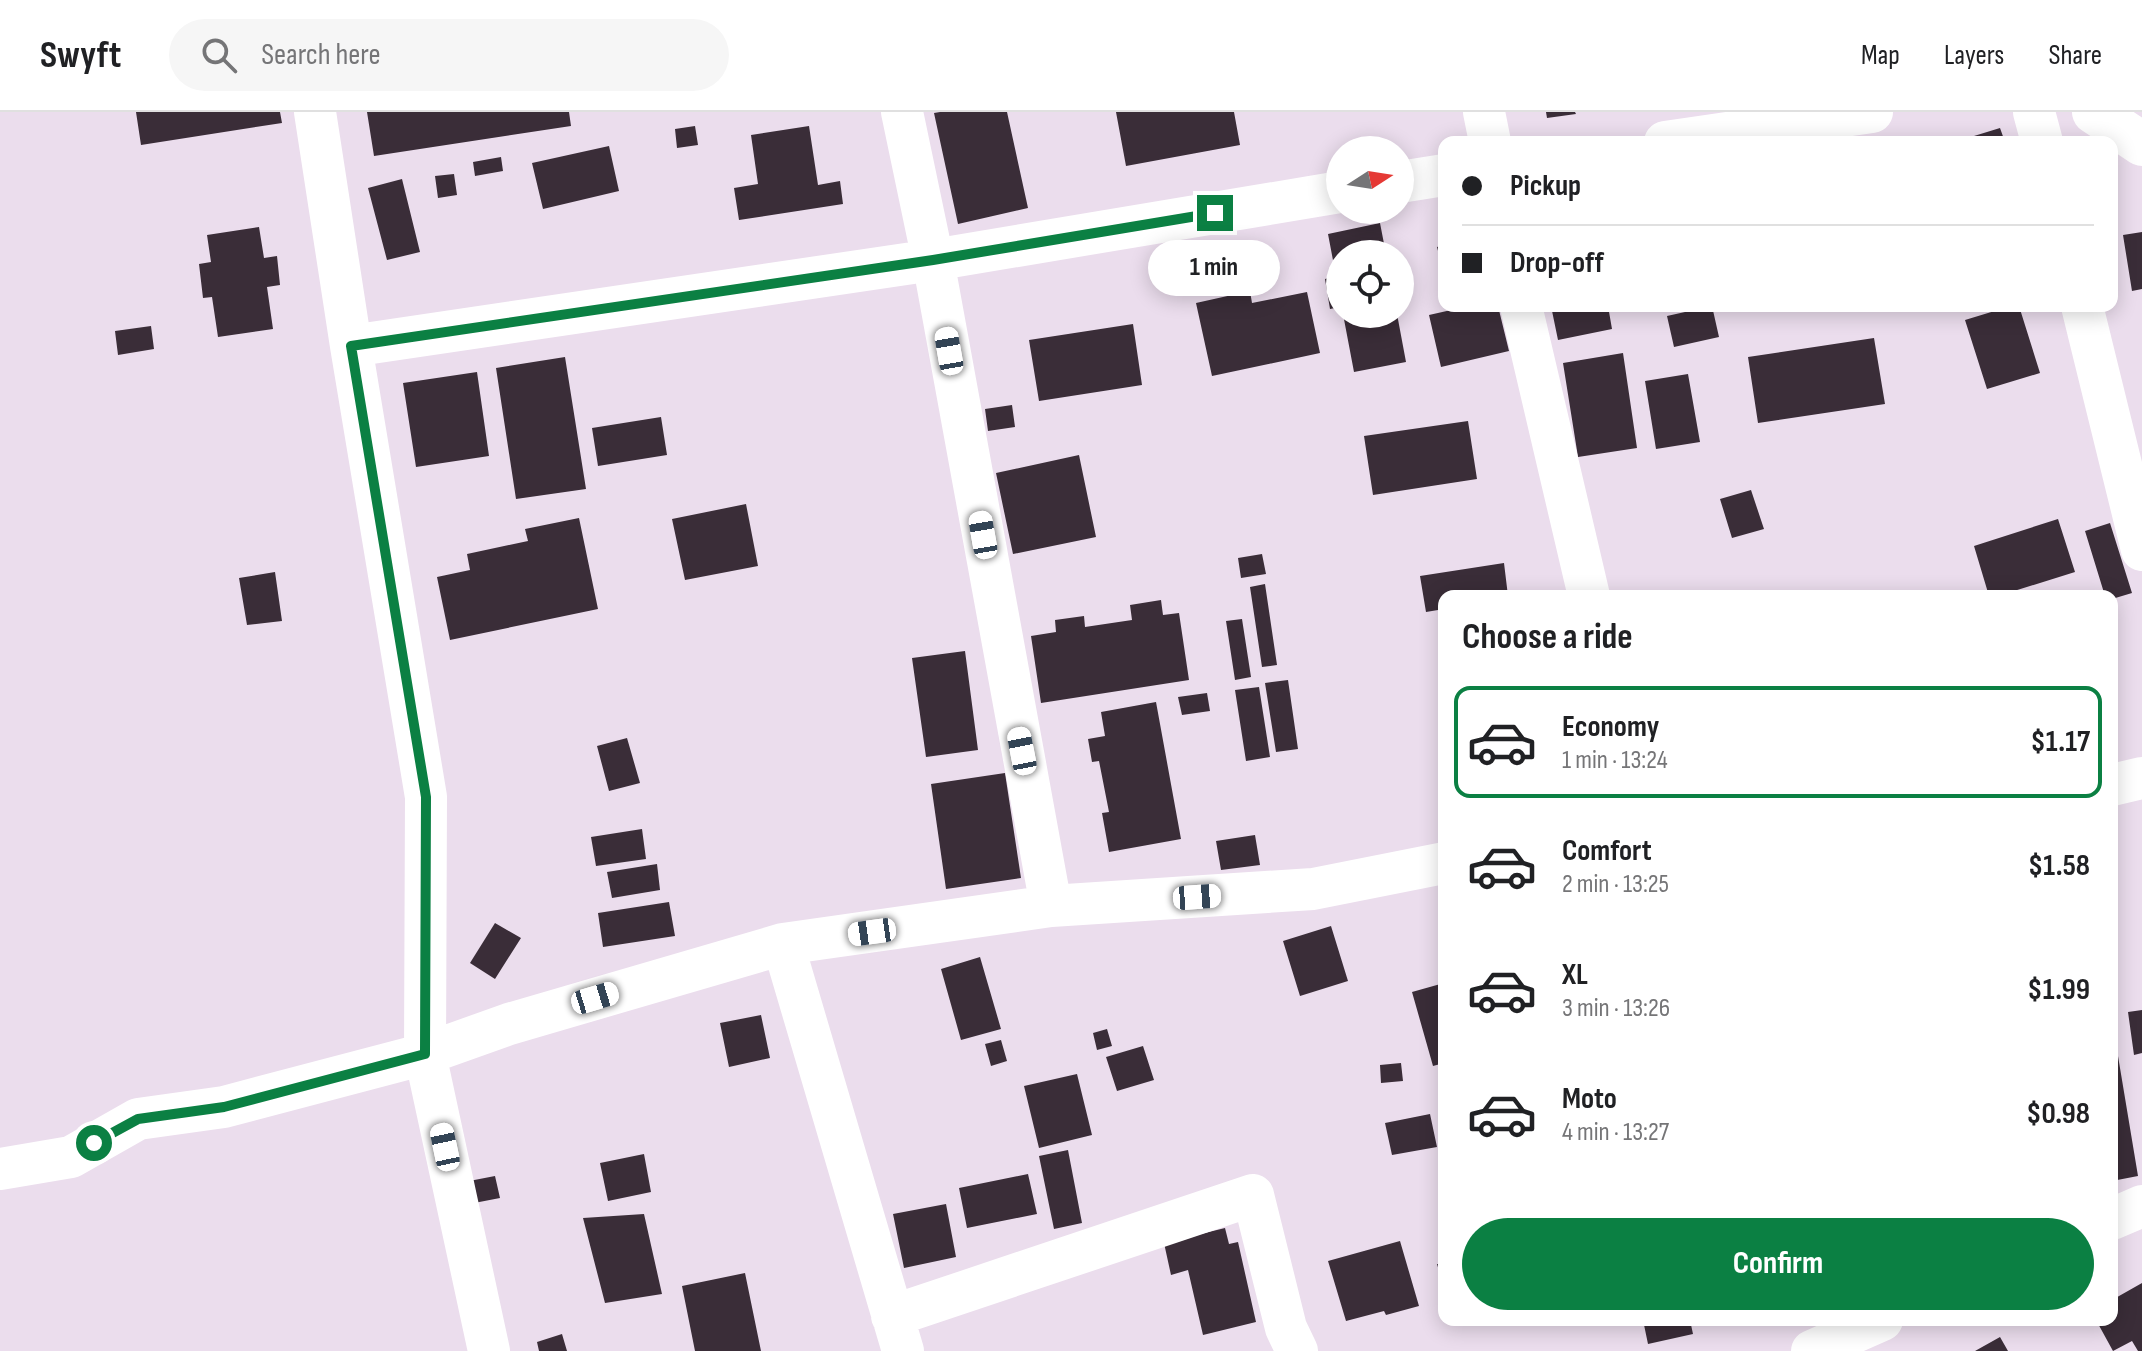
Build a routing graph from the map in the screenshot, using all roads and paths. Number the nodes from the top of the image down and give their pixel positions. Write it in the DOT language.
graph roads {
  1 [pos="315,112"];
  2 [pos="902,112"];
  3 [pos="1484,112"];
  4 [pos="1872,112"];
  5 [pos="2034,112"];
  6 [pos="2094,112"];
  7 [pos="1489,136"];
  8 [pos="1706,136"];
  9 [pos="2040,136"];
  10 [pos="2142,144"];
  11 [pos="1438,176"];
  12 [pos="1414,180"];
  13 [pos="1326,194"];
  14 [pos="933,260"];
  15 [pos="1522,312"];
  16 [pos="2083,312"];
  17 [pos="351,346"];
  18 [pos="2142,550"];
  19 [pos="1588,590"];
  20 [pos="2142,778"];
  21 [pos="2118,784"];
  22 [pos="1438,864"];
  23 [pos="1051,906"];
  24 [pos="783,944"];
  25 [pos="425,1054"];
  26 [pos="0,1169"];
  27 [pos="2142,1206"];
  28 [pos="2118,1216"];
  29 [pos="1861,1326"];
  30 [pos="898,1334"];
  31 [pos="1817,1339"];
  32 [pos="489,1351"];
  33 [pos="1297,1351"];
  1 -- 17 [label="street"];
  2 -- 14 [label="street"];
  3 -- 7 [label="street"];
  4 -- 8 [label="street"];
  5 -- 9 [label="street"];
  6 -- 10 [label="street"];
  11 -- 12 [label="street"];
  13 -- 14 [label="street"];
  14 -- 17 [label="street"];
  14 -- 23 [label="street"];
  15 -- 19 [label="street"];
  16 -- 18 [label="street"];
  17 -- 25 [label="street"];
  20 -- 21 [label="street"];
  22 -- 23 [label="street"];
  23 -- 24 [label="street"];
  24 -- 25 [label="street"];
  24 -- 30 [label="street"];
  25 -- 26 [label="street"];
  25 -- 32 [label="street"];
  27 -- 28 [label="street"];
  29 -- 31 [label="street"];
  30 -- 33 [label="street"];
}
